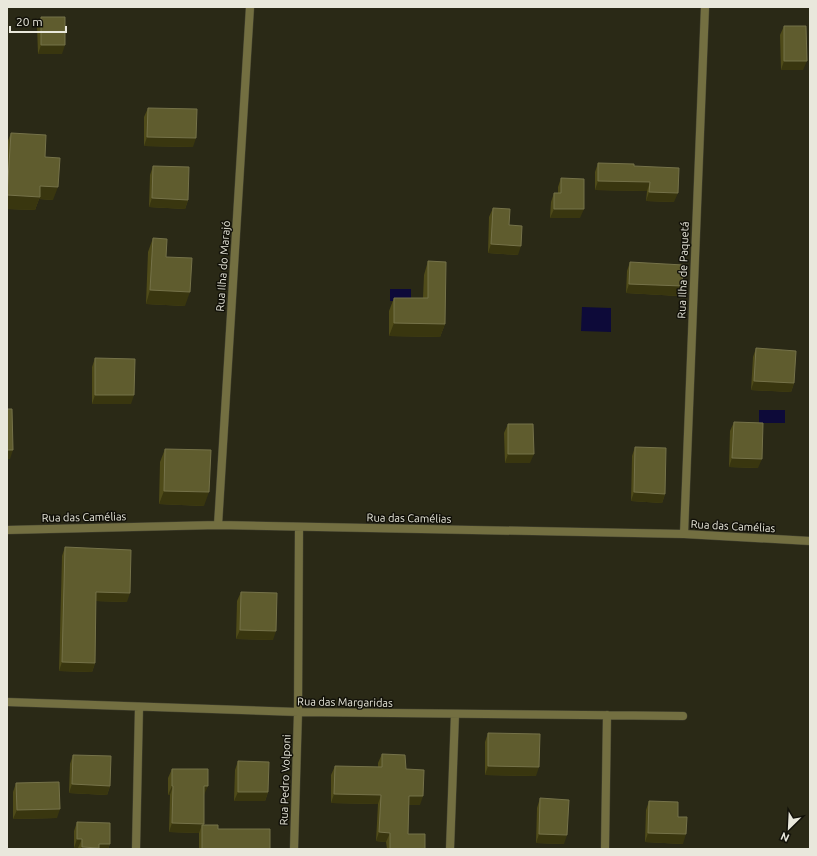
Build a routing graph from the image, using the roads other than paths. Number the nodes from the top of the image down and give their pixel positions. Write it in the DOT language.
graph roads {
  1 [pos="250,7"];
  2 [pos="705,7"];
  3 [pos="218,525"];
  4 [pos="299,527"];
  5 [pos="7,530"];
  6 [pos="684,534"];
  7 [pos="810,541"];
  8 [pos="7,702"];
  9 [pos="139,707"];
  10 [pos="298,712"];
  11 [pos="455,714"];
  12 [pos="607,715"];
  13 [pos="683,716"];
  14 [pos="136,849"];
  15 [pos="294,849"];
  16 [pos="450,849"];
  17 [pos="605,849"];
  1 -- 3 [label="street, Rua Ilha do Marajó"];
  2 -- 6 [label="street, Rua Ilha de Paquetá"];
  3 -- 4 [label="street, Rua das Camélias"];
  3 -- 5 [label="street, Rua das Camélias"];
  4 -- 6 [label="street, Rua das Camélias"];
  4 -- 10 [label="street, Rua Pedro Volponi"];
  6 -- 7 [label="street, Rua das Camélias"];
  8 -- 9 [label="street, Rua das Margaridas"];
  9 -- 10 [label="street, Rua das Margaridas"];
  9 -- 14 [label="street"];
  10 -- 11 [label="street, Rua das Margaridas"];
  10 -- 15 [label="street, Rua Pedro Volponi"];
  11 -- 12 [label="street, Rua das Margaridas"];
  11 -- 16 [label="street"];
  12 -- 13 [label="street, Rua das Margaridas"];
  12 -- 17 [label="street"];
}
